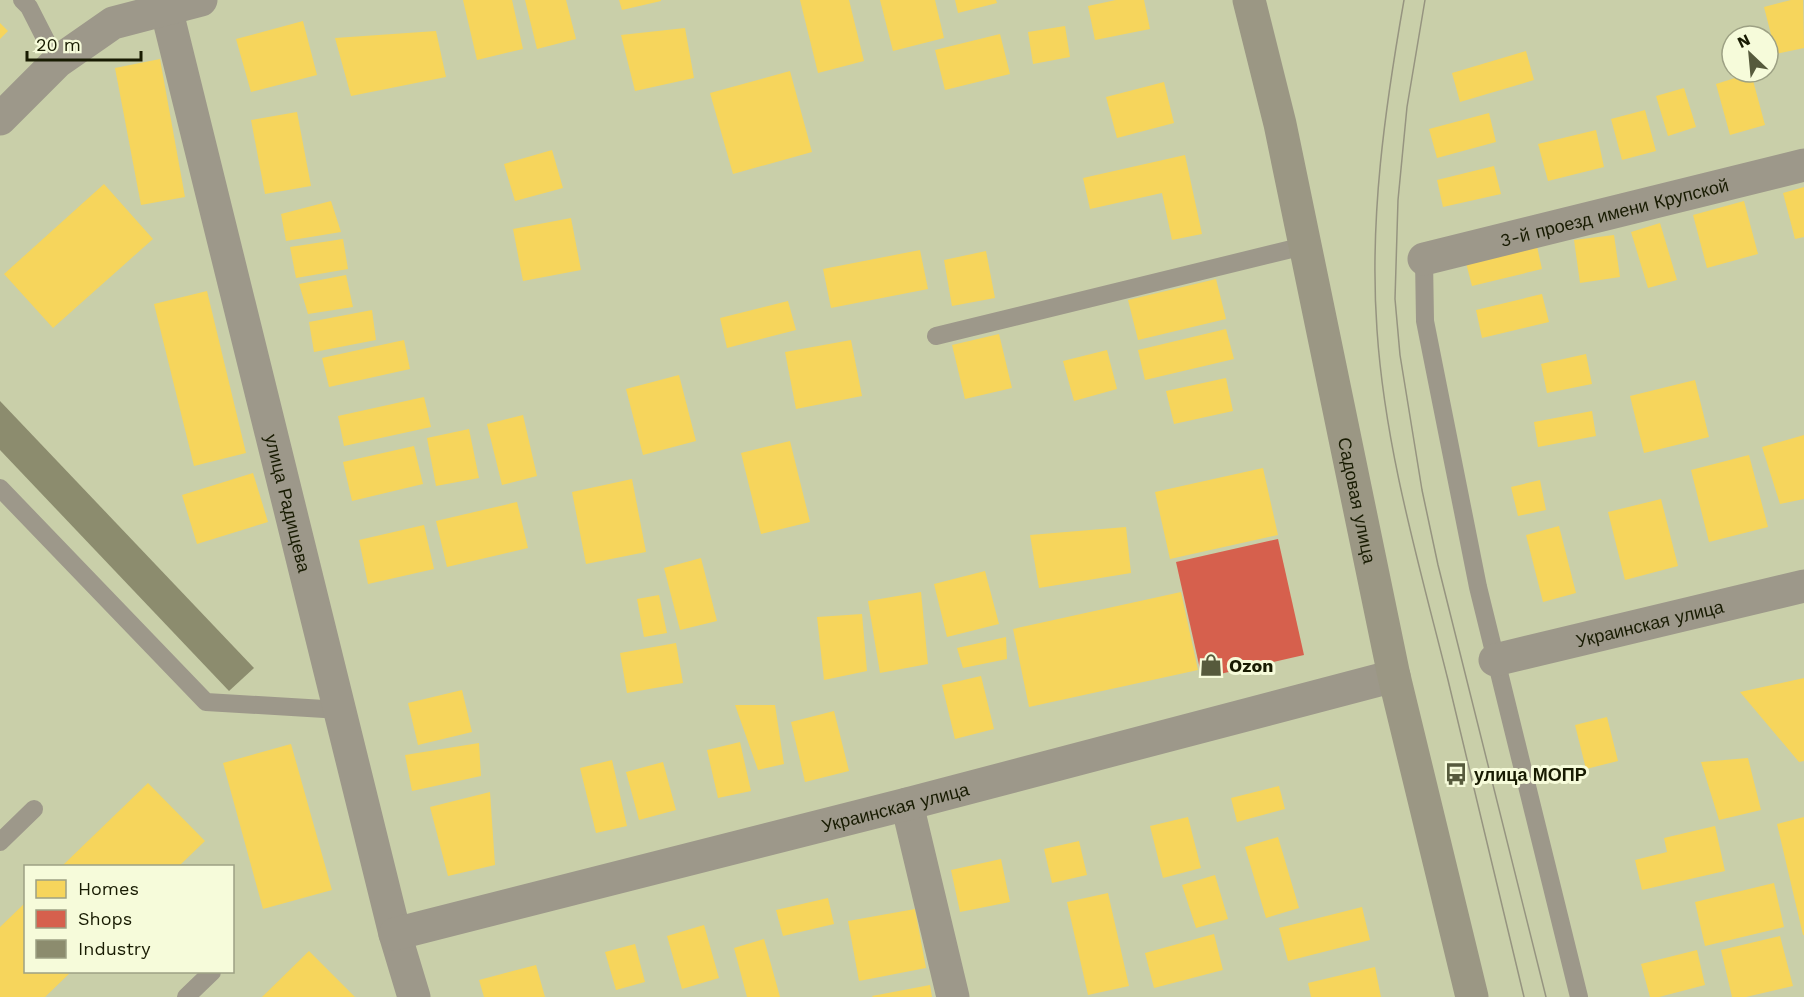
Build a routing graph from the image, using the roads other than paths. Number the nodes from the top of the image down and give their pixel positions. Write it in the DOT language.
graph roads {
  1 [pos="22,0"];
  2 [pos="201,0"];
  3 [pos="1249,0"];
  4 [pos="166,8"];
  5 [pos="57,62"];
  6 [pos="0,119"];
  7 [pos="1804,165"];
  8 [pos="1304,246"];
  9 [pos="1425,259"];
  10 [pos="936,336"];
  11 [pos="0,488"];
  12 [pos="1804,586"];
  13 [pos="1495,660"];
  14 [pos="1394,676"];
  15 [pos="341,710"];
  16 [pos="907,804"];
  17 [pos="34,809"];
  18 [pos="0,842"];
  19 [pos="395,934"];
  20 [pos="211,973"];
  21 [pos="186,997"];
  22 [pos="414,997"];
  23 [pos="953,997"];
  24 [pos="1472,997"];
  25 [pos="1580,997"];
  1 -- 5 [label="lane"];
  2 -- 4 [label="street"];
  3 -- 8 [label="street, Садовая улица"];
  4 -- 5 [label="street"];
  4 -- 15 [label="street, улица Радищева"];
  5 -- 6 [label="street"];
  7 -- 9 [label="street, 3-й проезд имени Крупской"];
  8 -- 10 [label="lane"];
  8 -- 14 [label="street, Садовая улица"];
  9 -- 13 [label="lane"];
  11 -- 15 [label="lane"];
  12 -- 13 [label="street, Украинская улица"];
  13 -- 25 [label="lane"];
  14 -- 16 [label="street, Украинская улица"];
  14 -- 24 [label="street, Садовая улица"];
  15 -- 19 [label="street, улица Радищева"];
  16 -- 19 [label="street, Украинская улица"];
  16 -- 23 [label="street"];
  17 -- 18 [label="lane"];
  19 -- 22 [label="street, улица Радищева"];
  20 -- 21 [label="lane"];
}
